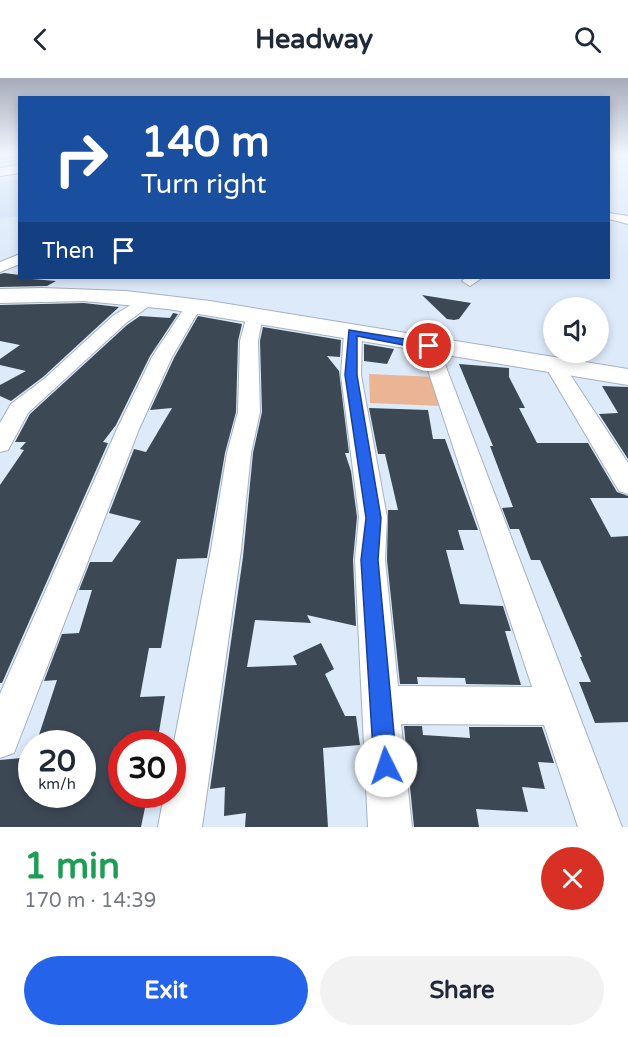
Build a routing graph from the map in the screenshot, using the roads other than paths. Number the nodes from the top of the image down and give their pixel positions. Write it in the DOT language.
graph roads {
  1 [pos="610,216"];
  2 [pos="628,220"];
  3 [pos="18,259"];
  4 [pos="0,268"];
  5 [pos="0,296"];
  6 [pos="146,301"];
  7 [pos="193,307"];
  8 [pos="255,315"];
  9 [pos="352,333"];
  10 [pos="429,346"];
  11 [pos="555,366"];
  12 [pos="628,377"];
  13 [pos="0,444"];
  14 [pos="628,484"];
  15 [pos="381,705"];
  16 [pos="557,706"];
  17 [pos="0,739"];
  18 [pos="180,827"];
  19 [pos="390,827"];
  20 [pos="600,827"];
  1 -- 2 [label="street"];
  3 -- 4 [label="street"];
  5 -- 6 [label="street"];
  6 -- 7 [label="street"];
  6 -- 13 [label="street"];
  7 -- 8 [label="street"];
  7 -- 17 [label="street"];
  8 -- 9 [label="street"];
  8 -- 18 [label="street"];
  9 -- 10 [label="street"];
  9 -- 15 [label="street"];
  10 -- 11 [label="street"];
  10 -- 16 [label="street"];
  11 -- 12 [label="street"];
  11 -- 14 [label="street"];
  15 -- 16 [label="street"];
  15 -- 19 [label="street"];
  16 -- 20 [label="street"];
}
